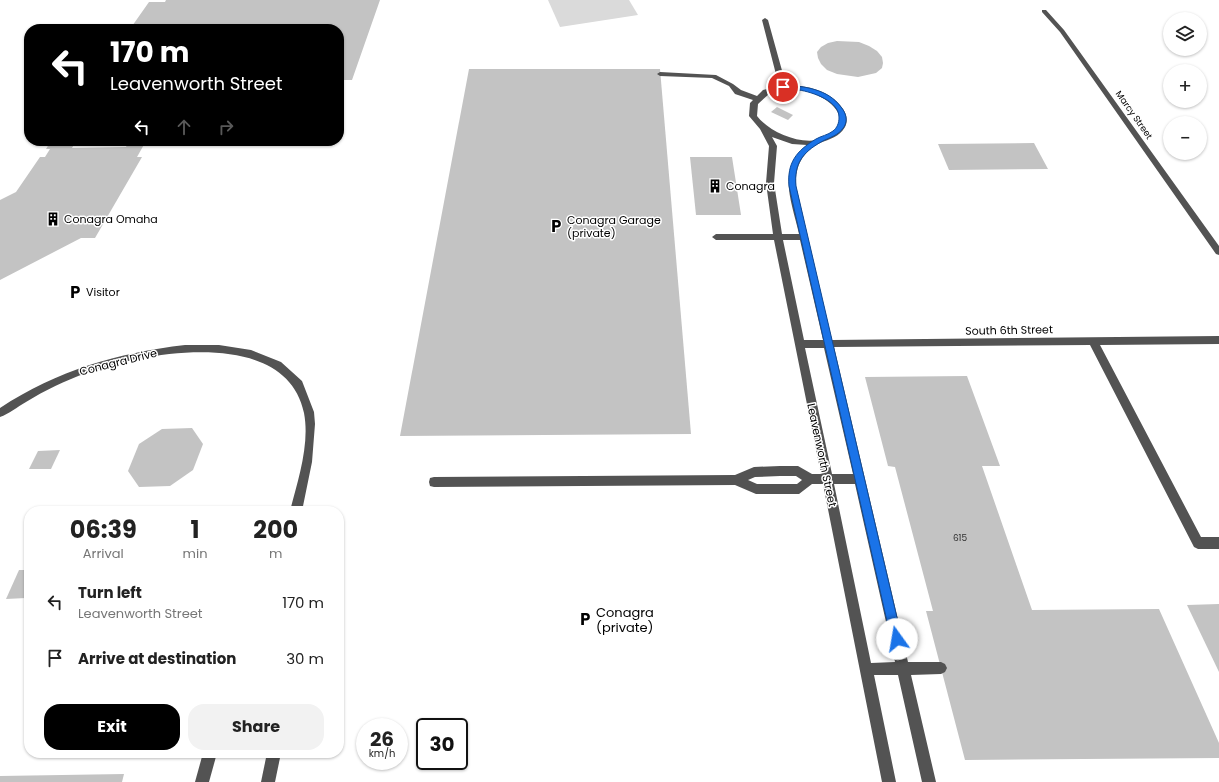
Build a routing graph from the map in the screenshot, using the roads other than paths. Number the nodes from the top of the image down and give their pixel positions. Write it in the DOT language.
graph roads {
  1 [pos="1044,11"];
  2 [pos="765,20"];
  3 [pos="660,74"];
  4 [pos="783,87"];
  5 [pos="758,99"];
  6 [pos="764,129"];
  7 [pos="818,141"];
  8 [pos="778,237"];
  9 [pos="804,237"];
  10 [pos="716,238"];
  11 [pos="1219,252"];
  12 [pos="1219,340"];
  13 [pos="1093,341"];
  14 [pos="800,344"];
  15 [pos="829,344"];
  16 [pos="0,413"];
  17 [pos="810,479"];
  18 [pos="827,479"];
  19 [pos="860,479"];
  20 [pos="736,480"];
  21 [pos="434,482"];
  22 [pos="297,506"];
  23 [pos="1219,543"];
  24 [pos="903,668"];
  25 [pos="941,668"];
  26 [pos="866,669"];
  27 [pos="209,758"];
  28 [pos="273,758"];
  29 [pos="202,782"];
  30 [pos="268,782"];
  31 [pos="889,782"];
  32 [pos="929,782"];
  1 -- 11 [label="street, Marcy Street"];
  2 -- 4 [label="street"];
  3 -- 5 [label="street"];
  4 -- 5 [label="street, Leavenworth Street"];
  4 -- 7 [label="street, Leavenworth Street"];
  5 -- 6 [label="street, Leavenworth Street"];
  6 -- 7 [label="street, Leavenworth Street"];
  6 -- 8 [label="street, Leavenworth Street"];
  7 -- 9 [label="street, Leavenworth Street"];
  8 -- 9 [label="street"];
  8 -- 10 [label="street"];
  8 -- 14 [label="street, Leavenworth Street"];
  9 -- 15 [label="street, Leavenworth Street"];
  12 -- 13 [label="street, South 6th Street"];
  13 -- 15 [label="street, South 6th Street"];
  13 -- 23 [label="street"];
  14 -- 15 [label="street, South 6th Street"];
  14 -- 18 [label="street, Leavenworth Street"];
  15 -- 19 [label="street, Leavenworth Street"];
  16 -- 22 [label="street, Conagra Drive"];
  17 -- 18 [label="street"];
  17 -- 20 [label="street"];
  17 -- 20 [label="street"];
  18 -- 19 [label="street"];
  18 -- 26 [label="street, Leavenworth Street"];
  19 -- 24 [label="street, Leavenworth Street"];
  20 -- 21 [label="street"];
  24 -- 25 [label="street"];
  24 -- 26 [label="street"];
  24 -- 32 [label="street, Leavenworth Street"];
  26 -- 31 [label="street, Leavenworth Street"];
  27 -- 29 [label="street"];
  28 -- 30 [label="street"];
}
